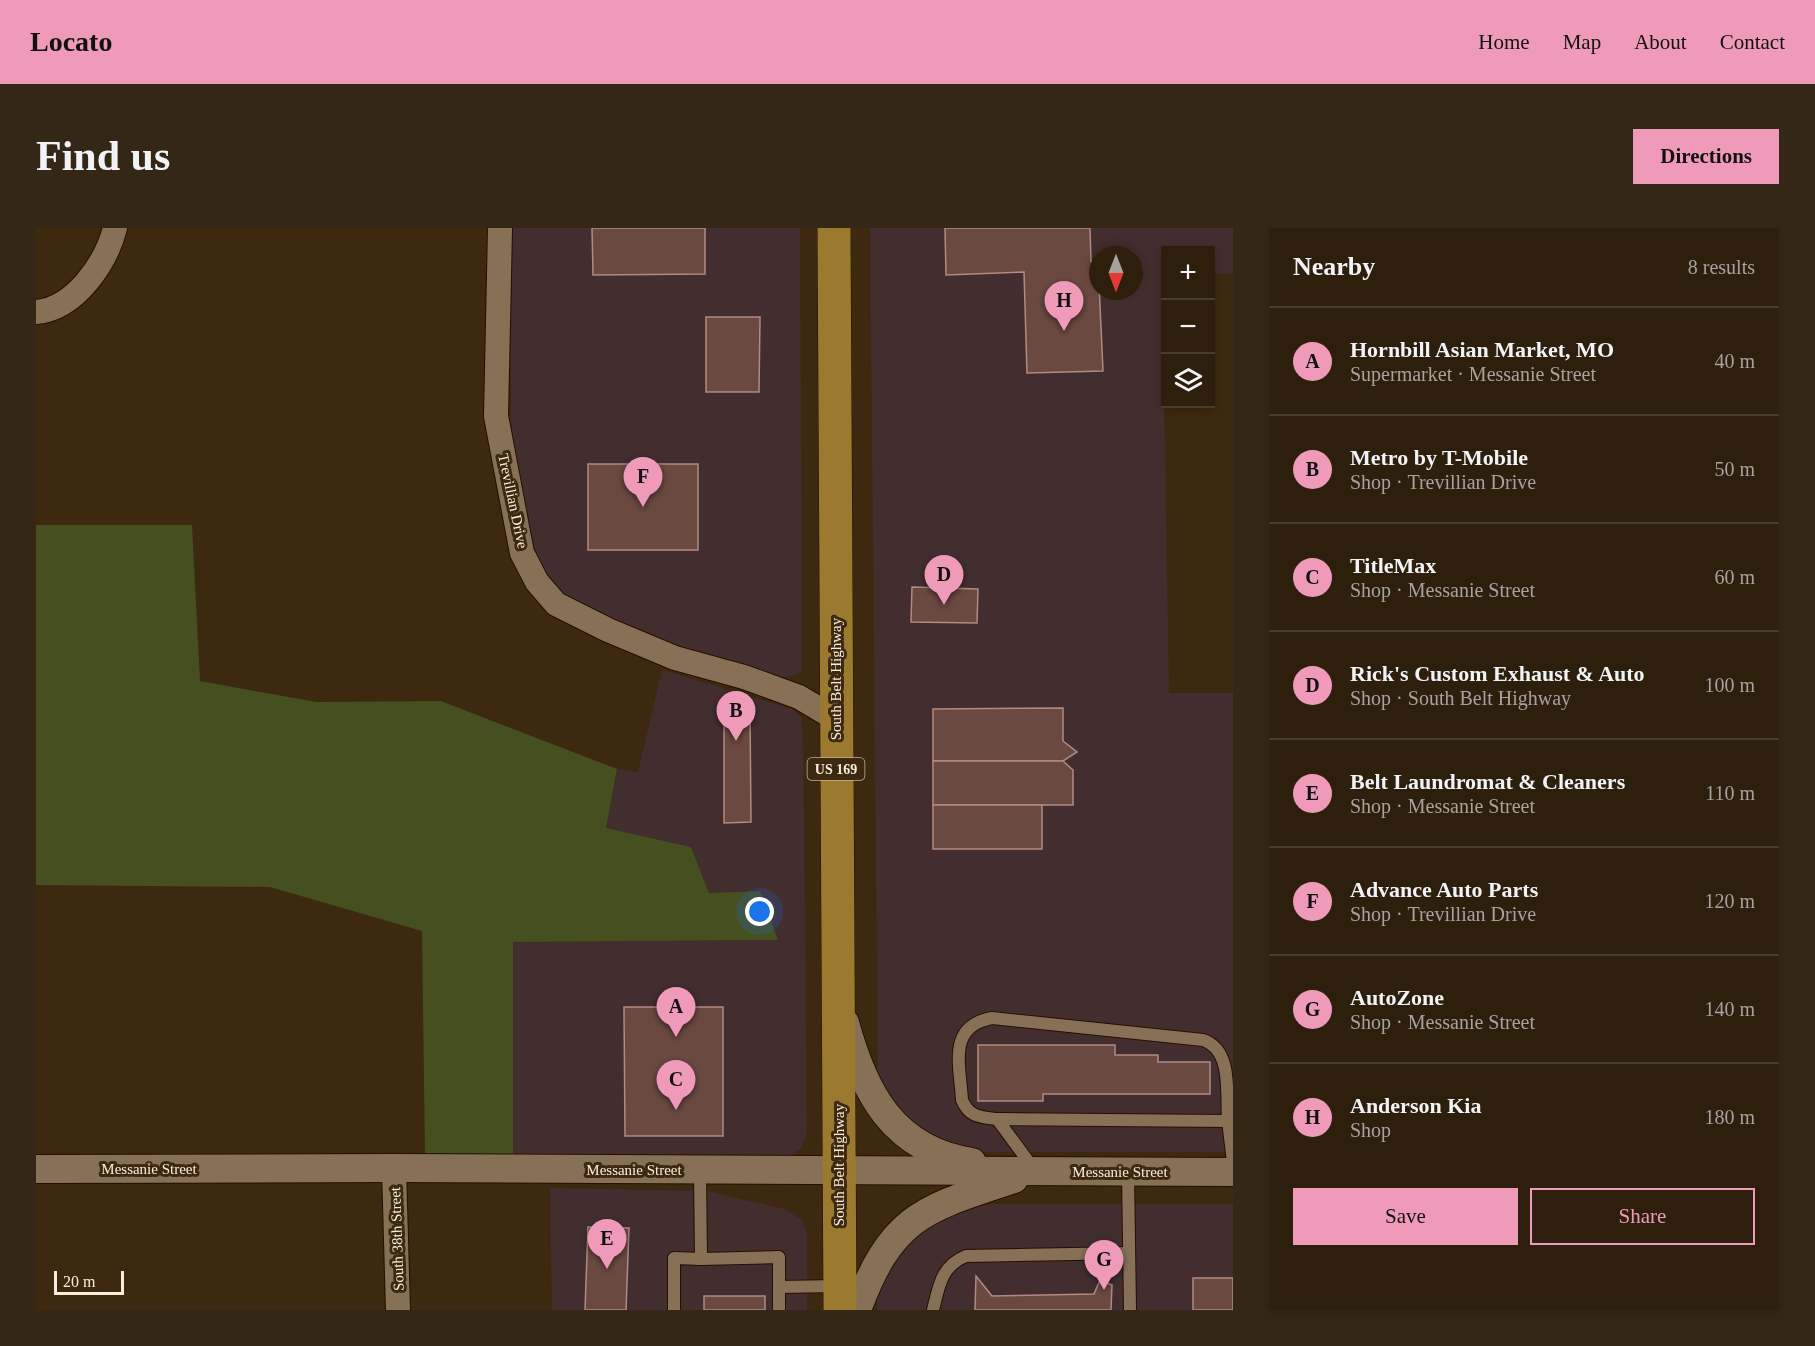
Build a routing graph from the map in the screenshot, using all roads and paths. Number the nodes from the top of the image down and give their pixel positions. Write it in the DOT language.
graph roads {
  1 [pos="115,228"];
  2 [pos="500,228"];
  3 [pos="834,228"];
  4 [pos="36,312"];
  5 [pos="836,719"];
  6 [pos="838,997"];
  7 [pos="997,1119"];
  8 [pos="1228,1121"];
  9 [pos="1233,1162"];
  10 [pos="394,1168"];
  11 [pos="36,1169"];
  12 [pos="700,1170"];
  13 [pos="839,1171"];
  14 [pos="1036,1172"];
  15 [pos="1128,1172"];
  16 [pos="1233,1172"];
  17 [pos="1129,1253"];
  18 [pos="701,1259"];
  19 [pos="779,1287"];
  20 [pos="846,1302"];
  21 [pos="398,1310"];
  22 [pos="674,1310"];
  23 [pos="779,1310"];
  24 [pos="933,1310"];
  25 [pos="1130,1310"];
  1 -- 4 [label="street"];
  2 -- 5 [label="street, Trevillian Drive"];
  3 -- 5 [label="main road, South Belt Highway / US 169"];
  5 -- 6 [label="main road, South Belt Highway / US 169"];
  6 -- 13 [label="main road, South Belt Highway / US 169"];
  6 -- 14 [label="street"];
  7 -- 8 [label="lane"];
  7 -- 8 [label="lane"];
  7 -- 14 [label="lane"];
  8 -- 9 [label="lane"];
  10 -- 11 [label="street, Messanie Street"];
  10 -- 12 [label="street, Messanie Street"];
  10 -- 21 [label="street, South 38th Street"];
  12 -- 13 [label="street, Messanie Street"];
  12 -- 18 [label="lane"];
  13 -- 14 [label="street, Messanie Street"];
  13 -- 20 [label="main road, South Belt Highway / US 169"];
  14 -- 15 [label="street, Messanie Street"];
  14 -- 20 [label="street"];
  15 -- 16 [label="street, Messanie Street"];
  15 -- 17 [label="lane"];
  17 -- 24 [label="lane"];
  17 -- 25 [label="lane"];
  18 -- 19 [label="lane"];
  18 -- 22 [label="lane"];
  19 -- 20 [label="lane"];
  19 -- 23 [label="lane"];
}
